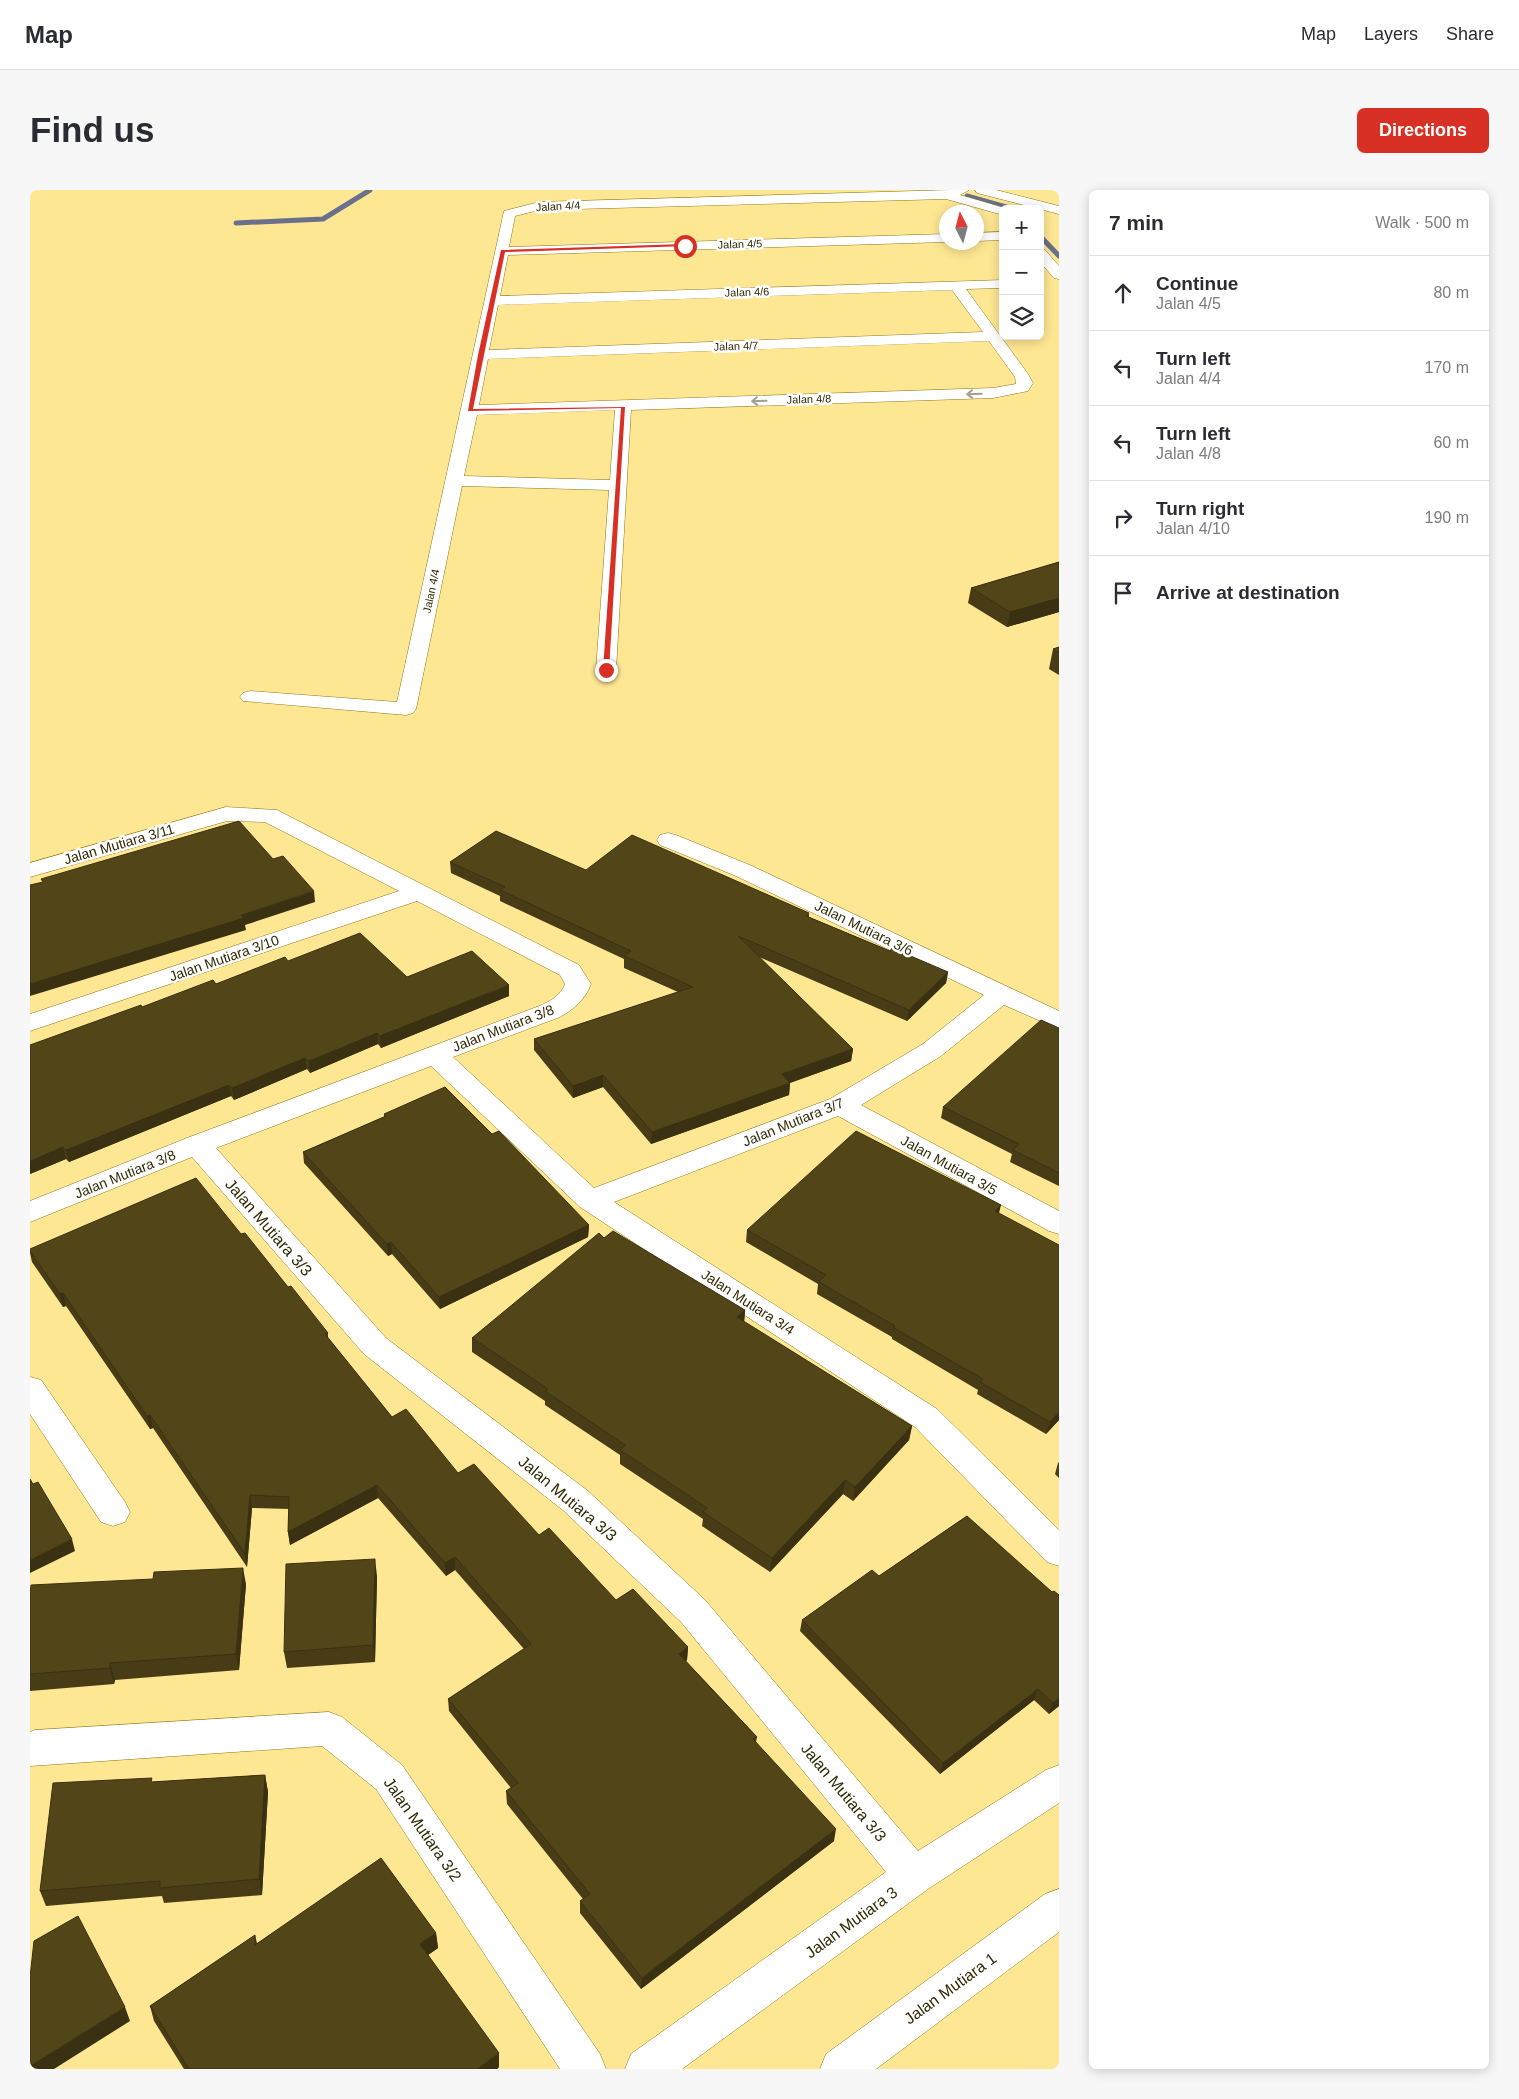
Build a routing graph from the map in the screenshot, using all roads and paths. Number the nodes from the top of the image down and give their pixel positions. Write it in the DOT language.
graph roads {
  1 [pos="963,190"];
  2 [pos="981,190"];
  3 [pos="947,195"];
  4 [pos="999,210"];
  5 [pos="1059,210"];
  6 [pos="999,236"];
  7 [pos="984,237"];
  8 [pos="939,238"];
  9 [pos="503,251"];
  10 [pos="1044,258"];
  11 [pos="1059,275"];
  12 [pos="999,284"];
  13 [pos="956,285"];
  14 [pos="491,301"];
  15 [pos="992,336"];
  16 [pos="480,355"];
  17 [pos="623,407"];
  18 [pos="470,410"];
  19 [pos="455,481"];
  20 [pos="618,485"];
  21 [pos="606,670"];
  22 [pos="250,697"];
  23 [pos="208,818"];
  24 [pos="668,840"];
  25 [pos="30,870"];
  26 [pos="417,893"];
  27 [pos="1002,994"];
  28 [pos="1059,1021"];
  29 [pos="30,1023"];
  30 [pos="434,1054"];
  31 [pos="840,1105"];
  32 [pos="197,1145"];
  33 [pos="590,1200"];
  34 [pos="30,1212"];
  35 [pos="1059,1224"];
  36 [pos="30,1389"];
  37 [pos="113,1512"];
  38 [pos="1059,1552"];
  39 [pos="30,1750"];
  40 [pos="1059,1782"];
  41 [pos="914,1876"];
  42 [pos="1059,1908"];
  43 [pos="585,2069"];
  44 [pos="646,2069"];
  45 [pos="840,2069"];
  1 -- 3 [label="street, Jalan 4/4"];
  2 -- 5 [label="street"];
  3 -- 4 [label="street"];
  3 -- 9 [label="street, Jalan 4/4"];
  6 -- 7 [label="street"];
  8 -- 9 [label="street, Jalan 4/5"];
  9 -- 14 [label="street, Jalan 4/4"];
  10 -- 11 [label="street"];
  12 -- 13 [label="street, Jalan 4/6"];
  13 -- 14 [label="street, Jalan 4/6"];
  13 -- 15 [label="street, Jalan 4/8"];
  14 -- 16 [label="street, Jalan 4/4"];
  15 -- 16 [label="street, Jalan 4/7"];
  15 -- 17 [label="street, Jalan 4/8, one-way"];
  16 -- 18 [label="street, Jalan 4/4"];
  17 -- 18 [label="street, Jalan 4/8"];
  17 -- 20 [label="street"];
  18 -- 19 [label="street, Jalan 4/4"];
  19 -- 20 [label="street"];
  19 -- 22 [label="street, Jalan 4/4"];
  20 -- 21 [label="street"];
  23 -- 25 [label="street, Jalan Mutiara 3/11"];
  23 -- 26 [label="street, Jalan Mutiara 3/8"];
  24 -- 27 [label="street, Jalan Mutiara 3/6"];
  26 -- 29 [label="street, Jalan Mutiara 3/10"];
  26 -- 30 [label="street, Jalan Mutiara 3/8"];
  27 -- 28 [label="street, Jalan Mutiara 3/6"];
  27 -- 31 [label="street, Jalan Mutiara 3/7"];
  30 -- 32 [label="street, Jalan Mutiara 3/8"];
  30 -- 33 [label="street, Jalan Mutiara 3/4"];
  31 -- 33 [label="street, Jalan Mutiara 3/7"];
  31 -- 35 [label="street, Jalan Mutiara 3/5"];
  32 -- 34 [label="street, Jalan Mutiara 3/8"];
  32 -- 41 [label="street, Jalan Mutiara 3/3"];
  33 -- 38 [label="street, Jalan Mutiara 3/4"];
  36 -- 37 [label="street"];
  39 -- 43 [label="street, Jalan Mutiara 3/2"];
  40 -- 41 [label="street, Jalan Mutiara 3"];
  41 -- 44 [label="street, Jalan Mutiara 3"];
  42 -- 45 [label="street, Jalan Mutiara 1"];
}
